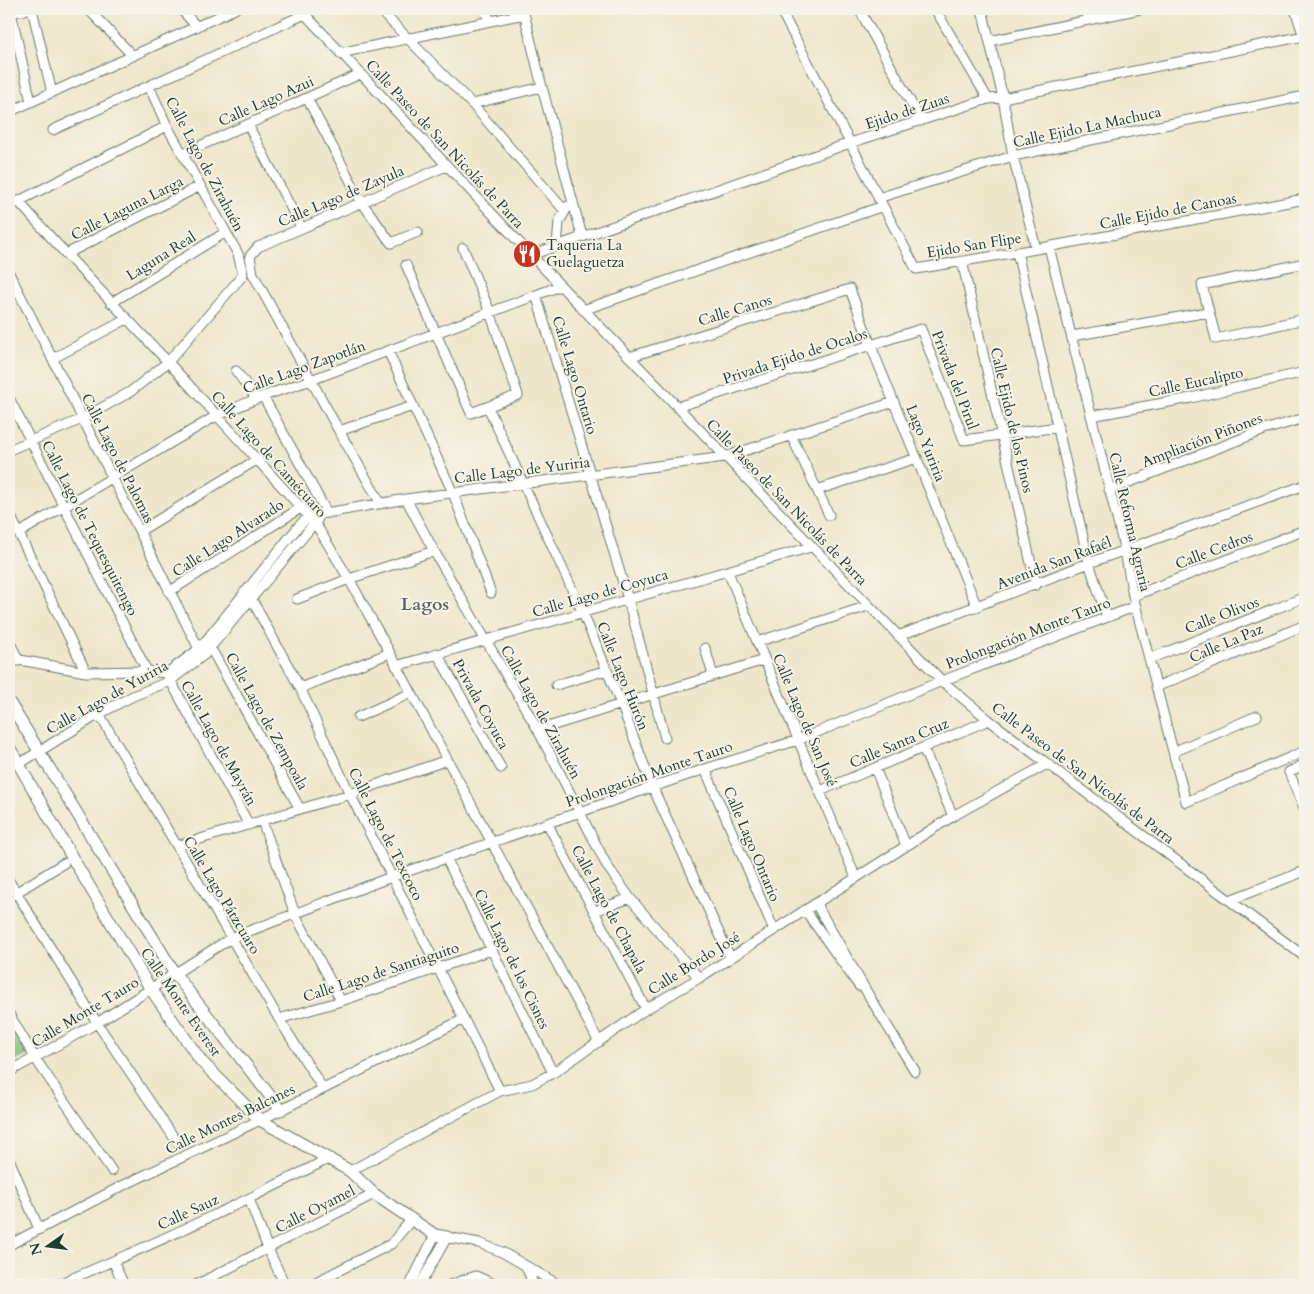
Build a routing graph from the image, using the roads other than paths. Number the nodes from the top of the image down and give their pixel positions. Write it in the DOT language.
graph roads {
  1 [pos="28,9"];
  2 [pos="32,9"];
  3 [pos="88,9"];
  4 [pos="180,9"];
  5 [pos="235,9"];
  6 [pos="379,9"];
  7 [pos="483,9"];
  8 [pos="780,9"];
  9 [pos="858,9"];
  10 [pos="935,9"];
  11 [pos="982,9"];
  12 [pos="1086,9"];
  13 [pos="1140,9"];
  14 [pos="1295,9"];
  15 [pos="302,11"];
  16 [pos="10,12"];
  17 [pos="524,12"];
  18 [pos="1089,20"];
  19 [pos="490,22"];
  20 [pos="198,27"];
  21 [pos="1305,38"];
  22 [pos="408,40"];
  23 [pos="990,41"];
  24 [pos="340,53"];
  25 [pos="132,56"];
  26 [pos="360,74"];
  27 [pos="149,86"];
  28 [pos="542,87"];
  29 [pos="52,93"];
  30 [pos="1305,96"];
  31 [pos="307,98"];
  32 [pos="1003,98"];
  33 [pos="988,99"];
  34 [pos="31,102"];
  35 [pos="472,104"];
  36 [pos="9,112"];
  37 [pos="921,121"];
  38 [pos="248,125"];
  39 [pos="167,126"];
  40 [pos="53,130"];
  41 [pos="850,144"];
  42 [pos="182,154"];
  43 [pos="1013,156"];
  44 [pos="446,166"];
  45 [pos="200,186"];
  46 [pos="1305,199"];
  47 [pos="572,200"];
  48 [pos="18,201"];
  49 [pos="362,201"];
  50 [pos="880,202"];
  51 [pos="9,206"];
  52 [pos="565,211"];
  53 [pos="301,228"];
  54 [pos="226,232"];
  55 [pos="418,232"];
  56 [pos="582,236"];
  57 [pos="557,246"];
  58 [pos="1049,247"];
  59 [pos="463,248"];
  60 [pos="1036,249"];
  61 [pos="1017,252"];
  62 [pos="66,254"];
  63 [pos="238,254"];
  64 [pos="531,255"];
  65 [pos="250,256"];
  66 [pos="962,261"];
  67 [pos="1305,263"];
  68 [pos="406,265"];
  69 [pos="9,273"];
  70 [pos="253,274"];
  71 [pos="243,275"];
  72 [pos="560,286"];
  73 [pos="850,289"];
  74 [pos="536,295"];
  75 [pos="111,303"];
  76 [pos="583,310"];
  77 [pos="490,312"];
  78 [pos="1208,312"];
  79 [pos="127,319"];
  80 [pos="1305,319"];
  81 [pos="921,329"];
  82 [pos="436,333"];
  83 [pos="1072,336"];
  84 [pos="871,346"];
  85 [pos="388,350"];
  86 [pos="629,357"];
  87 [pos="52,359"];
  88 [pos="168,362"];
  89 [pos="236,371"];
  90 [pos="1305,372"];
  91 [pos="311,380"];
  92 [pos="260,397"];
  93 [pos="9,398"];
  94 [pos="894,402"];
  95 [pos="413,406"];
  96 [pos="488,407"];
  97 [pos="677,408"];
  98 [pos="216,416"];
  99 [pos="1091,416"];
  100 [pos="1305,418"];
  101 [pos="82,419"];
  102 [pos="1058,427"];
  103 [pos="339,431"];
  104 [pos="791,435"];
  105 [pos="1002,435"];
  106 [pos="31,442"];
  107 [pos="9,450"];
  108 [pos="724,457"];
  109 [pos="917,458"];
  110 [pos="258,459"];
  111 [pos="591,475"];
  112 [pos="112,478"];
  113 [pos="523,484"];
  114 [pos="1305,485"];
  115 [pos="817,490"];
  116 [pos="1110,490"];
  117 [pos="453,493"];
  118 [pos="406,499"];
  119 [pos="381,504"];
  120 [pos="64,506"];
  121 [pos="302,507"];
  122 [pos="9,513"];
  123 [pos="325,513"];
  124 [pos="829,515"];
  125 [pos="312,519"];
  126 [pos="1305,530"];
  127 [pos="140,531"];
  128 [pos="19,533"];
  129 [pos="811,547"];
  130 [pos="434,551"];
  131 [pos="1125,551"];
  132 [pos="1089,563"];
  133 [pos="728,572"];
  134 [pos="349,579"];
  135 [pos="1036,585"];
  136 [pos="169,592"];
  137 [pos="491,593"];
  138 [pos="247,595"];
  139 [pos="1134,596"];
  140 [pos="1305,597"];
  141 [pos="297,599"];
  142 [pos="628,599"];
  143 [pos="868,606"];
  144 [pos="1136,606"];
  145 [pos="977,607"];
  146 [pos="582,611"];
  147 [pos="1107,617"];
  148 [pos="1305,625"];
  149 [pos="898,636"];
  150 [pos="9,641"];
  151 [pos="486,641"];
  152 [pos="757,642"];
  153 [pos="210,647"];
  154 [pos="705,648"];
  155 [pos="201,652"];
  156 [pos="390,653"];
  157 [pos="438,653"];
  158 [pos="9,658"];
  159 [pos="1149,658"];
  160 [pos="764,660"];
  161 [pos="19,661"];
  162 [pos="396,666"];
  163 [pos="607,670"];
  164 [pos="147,671"];
  165 [pos="86,672"];
  166 [pos="713,675"];
  167 [pos="168,677"];
  168 [pos="942,681"];
  169 [pos="556,685"];
  170 [pos="1156,687"];
  171 [pos="300,688"];
  172 [pos="411,693"];
  173 [pos="654,694"];
  174 [pos="9,702"];
  175 [pos="621,704"];
  176 [pos="99,714"];
  177 [pos="1257,716"];
  178 [pos="358,717"];
  179 [pos="988,720"];
  180 [pos="538,730"];
  181 [pos="665,738"];
  182 [pos="798,740"];
  183 [pos="9,747"];
  184 [pos="923,748"];
  185 [pos="39,751"];
  186 [pos="1173,752"];
  187 [pos="1305,752"];
  188 [pos="447,760"];
  189 [pos="18,764"];
  190 [pos="1047,764"];
  191 [pos="1305,764"];
  192 [pos="501,768"];
  193 [pos="705,768"];
  194 [pos="875,768"];
  195 [pos="652,786"];
  196 [pos="820,791"];
  197 [pos="350,794"];
  198 [pos="300,808"];
  199 [pos="580,811"];
  200 [pos="1305,811"];
  201 [pos="953,816"];
  202 [pos="262,821"];
  203 [pos="547,823"];
  204 [pos="249,825"];
  205 [pos="493,842"];
  206 [pos="177,846"];
  207 [pos="906,846"];
  208 [pos="446,858"];
  209 [pos="64,863"];
  210 [pos="1305,870"];
  211 [pos="391,877"];
  212 [pos="856,878"];
  213 [pos="9,881"];
  214 [pos="12,895"];
  215 [pos="630,898"];
  216 [pos="1230,900"];
  217 [pos="816,904"];
  218 [pos="805,910"];
  219 [pos="595,911"];
  220 [pos="295,914"];
  221 [pos="774,930"];
  222 [pos="231,938"];
  223 [pos="492,950"];
  224 [pos="730,957"];
  225 [pos="1305,957"];
  226 [pos="439,968"];
  227 [pos="175,974"];
  228 [pos="699,978"];
  229 [pos="150,988"];
  230 [pos="341,1000"];
  231 [pos="872,1001"];
  232 [pos="646,1008"];
  233 [pos="9,1014"];
  234 [pos="279,1019"];
  235 [pos="464,1019"];
  236 [pos="97,1023"];
  237 [pos="599,1042"];
  238 [pos="35,1058"];
  239 [pos="915,1071"];
  240 [pos="9,1072"];
  241 [pos="553,1073"];
  242 [pos="323,1090"];
  243 [pos="500,1091"];
  244 [pos="281,1110"];
  245 [pos="260,1120"];
  246 [pos="179,1145"];
  247 [pos="330,1158"];
  248 [pos="9,1159"];
  249 [pos="112,1171"];
  250 [pos="350,1171"];
  251 [pos="374,1194"];
  252 [pos="249,1199"];
  253 [pos="412,1219"];
  254 [pos="39,1230"];
  255 [pos="441,1236"];
  256 [pos="9,1244"];
  257 [pos="268,1248"];
  258 [pos="113,1261"];
  259 [pos="525,1267"];
  260 [pos="62,1284"];
  261 [pos="414,1284"];
  262 [pos="124,1285"];
  263 [pos="196,1285"];
  264 [pos="285,1285"];
  265 [pos="310,1285"];
  266 [pos="450,1285"];
  267 [pos="496,1285"];
  268 [pos="534,1285"];
  269 [pos="559,1285"];
  1 -- 16 [label="street"];
  2 -- 29 [label="street"];
  3 -- 25 [label="street"];
  4 -- 20 [label="street"];
  5 -- 20 [label="street"];
  6 -- 22 [label="street"];
  7 -- 19 [label="street"];
  8 -- 41 [label="street"];
  9 -- 37 [label="street"];
  10 -- 33 [label="street"];
  11 -- 23 [label="street"];
  12 -- 18 [label="street"];
  13 -- 18 [label="street"];
  14 -- 21 [label="street"];
  15 -- 24 [label="street, Calle Paseo de San Nicolás de Parra"];
  15 -- 27 [label="street"];
  16 -- 34 [label="street"];
  17 -- 19 [label="street"];
  17 -- 28 [label="street"];
  18 -- 23 [label="street"];
  19 -- 22 [label="street"];
  20 -- 25 [label="street"];
  21 -- 32 [label="street, Ejido de Zuas"];
  22 -- 24 [label="street"];
  22 -- 35 [label="street"];
  23 -- 32 [label="street"];
  24 -- 26 [label="street, Calle Paseo de San Nicolás de Parra"];
  25 -- 29 [label="street"];
  26 -- 31 [label="street, Calle Lago Azui"];
  26 -- 44 [label="street, Calle Paseo de San Nicolás de Parra"];
  27 -- 39 [label="street, Calle Lago de Zirahuén"];
  27 -- 40 [label="street"];
  28 -- 35 [label="street"];
  28 -- 47 [label="street"];
  29 -- 34 [label="street"];
  30 -- 43 [label="street, Calle Ejido La Machuca"];
  31 -- 38 [label="street, Calle Lago Azui"];
  31 -- 49 [label="street"];
  32 -- 33 [label="street, Ejido de Zuas"];
  32 -- 43 [label="street"];
  33 -- 37 [label="street, Ejido de Zuas"];
  34 -- 36 [label="street"];
  35 -- 52 [label="street"];
  37 -- 41 [label="street, Ejido de Zuas"];
  38 -- 42 [label="street, Calle Lago Azui"];
  38 -- 53 [label="street"];
  39 -- 42 [label="street, Calle Lago de Zirahuén"];
  39 -- 48 [label="street"];
  41 -- 50 [label="street"];
  41 -- 56 [label="street, Ejido de Zuas"];
  42 -- 45 [label="street, Calle Lago de Zirahuén"];
  43 -- 50 [label="street, Calle Ejido La Machuca"];
  43 -- 60 [label="street"];
  44 -- 49 [label="street, Calle Lago de Zayula"];
  44 -- 64 [label="street, Calle Paseo de San Nicolás de Parra"];
  45 -- 54 [label="street, Calle Lago de Zirahuén"];
  45 -- 62 [label="street, Calle Laguna Larga"];
  46 -- 58 [label="street, Calle Ejido de Canoas"];
  47 -- 52 [label="street"];
  47 -- 56 [label="street"];
  48 -- 51 [label="street"];
  48 -- 62 [label="street, Calle Lago de Camécuaro"];
  49 -- 53 [label="street, Calle Lago de Zayula"];
  49 -- 55 [label="street"];
  50 -- 66 [label="street, Ejido San Flipe"];
  50 -- 76 [label="street, Calle Ejido La Machuca"];
  52 -- 57 [label="street"];
  53 -- 65 [label="street, Calle Lago de Zayula"];
  54 -- 63 [label="street, Calle Lago de Zirahuén"];
  54 -- 75 [label="street, Laguna Real"];
  56 -- 57 [label="street, Ejido de Zuas"];
  57 -- 64 [label="street, Ejido de Zuas"];
  58 -- 60 [label="street, Calle Ejido de Canoas"];
  58 -- 83 [label="street, Calle Reforma Agraria"];
  59 -- 77 [label="street"];
  60 -- 61 [label="street, Ejido San Flipe"];
  61 -- 66 [label="street, Ejido San Flipe"];
  61 -- 102 [label="street"];
  62 -- 75 [label="street, Calle Lago de Camécuaro"];
  63 -- 65 [label="street, Calle Lago de Zirahuén"];
  63 -- 71 [label="street, Calle Lago de Zirahuén"];
  64 -- 72 [label="street, Calle Paseo de San Nicolás de Parra"];
  65 -- 70 [label="street"];
  66 -- 105 [label="street, Calle Ejido de los Pinos"];
  67 -- 78 [label="street"];
  68 -- 82 [label="street"];
  69 -- 87 [label="street, Calle Lago de Palomas"];
  70 -- 71 [label="street"];
  70 -- 91 [label="street"];
  71 -- 88 [label="street"];
  72 -- 74 [label="street, Calle Lago Zapotlán"];
  72 -- 76 [label="street, Calle Paseo de San Nicolás de Parra"];
  73 -- 84 [label="street, Lago Yuriria"];
  73 -- 86 [label="street, Calle Canos"];
  74 -- 77 [label="street, Calle Lago Zapotlán"];
  74 -- 111 [label="street, Calle Lago Ontario"];
  75 -- 79 [label="street, Calle Lago de Camécuaro"];
  76 -- 86 [label="street, Calle Paseo de San Nicolás de Parra"];
  77 -- 82 [label="street, Calle Lago Zapotlán"];
  77 -- 96 [label="street"];
  78 -- 80 [label="street"];
  78 -- 83 [label="street"];
  79 -- 87 [label="street"];
  79 -- 88 [label="street, Calle Lago de Camécuaro"];
  81 -- 84 [label="street, Privada Ejido de Ocalos"];
  81 -- 105 [label="street, Privada del Pirul"];
  82 -- 85 [label="street, Calle Lago Zapotlán"];
  82 -- 96 [label="street"];
  83 -- 99 [label="street, Calle Reforma Agraria"];
  84 -- 94 [label="street, Lago Yuriria"];
  84 -- 97 [label="street, Privada Ejido de Ocalos"];
  85 -- 91 [label="street, Calle Lago Zapotlán"];
  85 -- 95 [label="street"];
  86 -- 97 [label="street, Calle Paseo de San Nicolás de Parra"];
  87 -- 101 [label="street, Calle Lago de Palomas"];
  88 -- 98 [label="street, Calle Lago de Camécuaro"];
  88 -- 101 [label="street"];
  89 -- 92 [label="street"];
  90 -- 99 [label="street, Calle Eucalipto"];
  91 -- 92 [label="street, Calle Lago Zapotlán"];
  91 -- 103 [label="street"];
  92 -- 98 [label="street, Calle Lago Zapotlán"];
  92 -- 123 [label="street"];
  93 -- 106 [label="street, Calle Lago de Tequesquitengo"];
  94 -- 104 [label="street, Calle Lago de Yuriria"];
  94 -- 109 [label="street, Lago Yuriria"];
  95 -- 103 [label="street"];
  95 -- 117 [label="street"];
  96 -- 113 [label="street, Calle Lago Hurón"];
  97 -- 108 [label="street, Calle Paseo de San Nicolás de Parra"];
  98 -- 110 [label="street, Calle Lago de Camécuaro"];
  98 -- 112 [label="street, Calle Lago Zapotlán"];
  99 -- 116 [label="street, Calle Reforma Agraria"];
  100 -- 116 [label="street, Ampliación Piñones"];
  101 -- 106 [label="street"];
  101 -- 112 [label="street, Calle Lago de Palomas"];
  102 -- 105 [label="street"];
  102 -- 132 [label="street"];
  103 -- 119 [label="street"];
  104 -- 108 [label="street, Calle Lago de Yuriria"];
  104 -- 115 [label="street"];
  105 -- 135 [label="street, Calle Ejido de los Pinos"];
  106 -- 107 [label="street"];
  106 -- 120 [label="street, Calle Lago de Tequesquitengo"];
  108 -- 111 [label="street, Calle Lago de Yuriria"];
  108 -- 129 [label="street, Calle Paseo de San Nicolás de Parra"];
  109 -- 115 [label="street"];
  109 -- 145 [label="street, Lago Yuriria"];
  110 -- 121 [label="street, Calle Lago de Camécuaro"];
  110 -- 127 [label="street"];
  111 -- 113 [label="street, Calle Lago de Yuriria"];
  111 -- 142 [label="street, Calle Lago Ontario"];
  112 -- 120 [label="street, Calle Lago Zapotlán"];
  112 -- 127 [label="street, Calle Lago de Palomas"];
  113 -- 117 [label="street, Calle Lago de Yuriria"];
  113 -- 146 [label="street, Calle Lago Hurón"];
  114 -- 131 [label="street, Avenida San Rafaél"];
  115 -- 124 [label="street"];
  116 -- 131 [label="street, Calle Reforma Agraria"];
  117 -- 118 [label="street, Calle Lago de Yuriria"];
  117 -- 137 [label="street"];
  118 -- 119 [label="street, Calle Lago de Yuriria"];
  118 -- 130 [label="street, Calle Lago de Zirahuén"];
  119 -- 123 [label="street, Calle Lago de Yuriria"];
  120 -- 128 [label="street, Calle Lago Zapotlán"];
  120 -- 164 [label="street, Calle Lago de Tequesquitengo"];
  121 -- 125 [label="street, Calle Lago de Camécuaro"];
  121 -- 136 [label="street, Calle Lago Alvarado"];
  122 -- 128 [label="street"];
  123 -- 125 [label="street, Calle Lago de Yuriria"];
  125 -- 134 [label="street, Calle Lago de Camécuaro"];
  125 -- 138 [label="street, Calle Lago de Yuriria"];
  126 -- 139 [label="street, Calle Cedros"];
  127 -- 136 [label="street, Calle Lago de Palomas"];
  128 -- 165 [label="street"];
  129 -- 133 [label="street, Calle Lago de Coyuca"];
  129 -- 143 [label="street, Calle Paseo de San Nicolás de Parra"];
  130 -- 134 [label="street"];
  130 -- 151 [label="street, Calle Lago de Zirahuén"];
  131 -- 132 [label="street, Avenida San Rafaél"];
  131 -- 139 [label="street, Calle Reforma Agraria"];
  132 -- 135 [label="street, Avenida San Rafaél"];
  132 -- 147 [label="street"];
  133 -- 142 [label="street, Calle Lago de Coyuca"];
  133 -- 152 [label="street, Calle Lago de San José"];
  134 -- 141 [label="street"];
  134 -- 156 [label="street, Calle Lago de Camécuaro"];
  135 -- 145 [label="street, Avenida San Rafaél"];
  136 -- 155 [label="street, Calle Lago de Palomas"];
  138 -- 153 [label="street, Calle Lago de Yuriria"];
  138 -- 155 [label="street, Calle Lago de Yuriria"];
  138 -- 171 [label="street, Calle Lago de Texcoco"];
  139 -- 144 [label="street, Calle Reforma Agraria"];
  140 -- 159 [label="street, Calle Olivos"];
  142 -- 146 [label="street, Calle Lago de Coyuca"];
  142 -- 173 [label="street, Calle Lago Ontario"];
  143 -- 149 [label="street, Calle Paseo de San Nicolás de Parra"];
  143 -- 152 [label="street"];
  144 -- 147 [label="street, Prolongación Monte Tauro"];
  144 -- 159 [label="street, Calle Reforma Agraria"];
  145 -- 149 [label="street, Avenida San Rafaél"];
  146 -- 151 [label="street, Calle Lago de Coyuca"];
  146 -- 163 [label="street, Calle Lago Hurón"];
  147 -- 168 [label="street, Prolongación Monte Tauro"];
  148 -- 170 [label="street, Calle La Paz"];
  149 -- 168 [label="street, Calle Paseo de San Nicolás de Parra"];
  150 -- 161 [label="street"];
  151 -- 157 [label="street, Calle Lago de Coyuca"];
  151 -- 180 [label="street, Calle Lago de Zirahuén"];
  152 -- 160 [label="street, Calle Lago de San José"];
  153 -- 155 [label="street, Calle Lago de Yuriria"];
  153 -- 198 [label="street, Calle Lago de Zempoala"];
  154 -- 166 [label="street"];
  155 -- 167 [label="street, Calle Lago de Yuriria"];
  156 -- 162 [label="street, Calle Lago de Camécuaro"];
  156 -- 171 [label="street"];
  157 -- 162 [label="street, Calle Lago de Coyuca"];
  157 -- 192 [label="street, Privada Coyuca"];
  158 -- 161 [label="street"];
  159 -- 170 [label="street, Calle Reforma Agraria"];
  160 -- 166 [label="street"];
  160 -- 182 [label="street, Calle Lago de San José"];
  161 -- 165 [label="street"];
  162 -- 172 [label="street, Calle Lago de Camécuaro"];
  163 -- 169 [label="street"];
  163 -- 175 [label="street, Calle Lago Hurón"];
  164 -- 165 [label="street"];
  164 -- 167 [label="street"];
  166 -- 173 [label="street"];
  167 -- 176 [label="street, Calle Lago de Yuriria"];
  167 -- 204 [label="street, Calle Lago de Mayrán"];
  168 -- 179 [label="street, Calle Paseo de San Nicolás de Parra"];
  168 -- 182 [label="street, Prolongación Monte Tauro"];
  170 -- 186 [label="street, Calle Reforma Agraria"];
  171 -- 197 [label="street, Calle Lago de Texcoco"];
  172 -- 178 [label="street"];
  172 -- 188 [label="street, Calle Lago de Camécuaro"];
  173 -- 175 [label="street"];
  173 -- 181 [label="street, Calle Lago Ontario"];
  174 -- 185 [label="main road, Calle Monte Everest"];
  175 -- 180 [label="street"];
  175 -- 195 [label="street, Calle Lago Hurón"];
  176 -- 185 [label="street, Calle Lago de Yuriria"];
  176 -- 206 [label="street, Calle Lago Pátzcuaro"];
  177 -- 186 [label="street"];
  179 -- 184 [label="street, Calle Santa Cruz"];
  179 -- 190 [label="street, Calle Paseo de San Nicolás de Parra"];
  180 -- 199 [label="street, Calle Lago de Zirahuén"];
  182 -- 193 [label="street, Prolongación Monte Tauro"];
  182 -- 196 [label="street, Calle Lago de San José"];
  183 -- 189 [label="main road, Calle Monte Everest"];
  184 -- 194 [label="street, Calle Santa Cruz"];
  184 -- 201 [label="street"];
  185 -- 189 [label="street, Calle Lago de Yuriria"];
  185 -- 227 [label="main road, Calle Monte Everest"];
  186 -- 187 [label="street, Calle Reforma Agraria"];
  188 -- 197 [label="street"];
  188 -- 205 [label="street, Calle Lago de Camécuaro"];
  189 -- 229 [label="main road, Calle Monte Everest"];
  190 -- 201 [label="street, Calle Bordo José"];
  190 -- 216 [label="street, Calle Paseo de San Nicolás de Parra"];
  191 -- 200 [label="street"];
  193 -- 195 [label="street, Prolongación Monte Tauro"];
  193 -- 221 [label="street, Calle Lago Ontario"];
  194 -- 196 [label="street, Calle Santa Cruz"];
  194 -- 207 [label="street"];
  195 -- 199 [label="street, Prolongación Monte Tauro"];
  195 -- 224 [label="street, Calle Lago Hurón"];
  196 -- 212 [label="street, Calle Lago de San José"];
  197 -- 198 [label="street"];
  197 -- 211 [label="street, Calle Lago de Texcoco"];
  198 -- 202 [label="street"];
  199 -- 203 [label="street, Prolongación Monte Tauro"];
  199 -- 215 [label="street, Calle Lago de Zirahuén"];
  201 -- 207 [label="street, Calle Bordo José"];
  202 -- 204 [label="street"];
  202 -- 220 [label="street, Calle Lago de Mayrán"];
  203 -- 205 [label="street, Prolongación Monte Tauro"];
  203 -- 219 [label="street, Calle Lago de Chapala"];
  204 -- 206 [label="street"];
  205 -- 208 [label="street, Prolongación Monte Tauro"];
  205 -- 237 [label="street, Calle Lago de Camécuaro"];
  206 -- 222 [label="street, Calle Lago Pátzcuaro"];
  207 -- 212 [label="street, Calle Bordo José"];
  208 -- 211 [label="street, Prolongación Monte Tauro"];
  208 -- 223 [label="street, Calle Lago de los Cisnes"];
  209 -- 214 [label="street"];
  210 -- 216 [label="street"];
  211 -- 220 [label="street, Prolongación Monte Tauro"];
  211 -- 226 [label="street, Calle Lago de Texcoco"];
  212 -- 217 [label="street, Calle Bordo José"];
  213 -- 214 [label="street"];
  214 -- 236 [label="street"];
  215 -- 219 [label="street"];
  215 -- 228 [label="street, Calle Lago de Zirahuén"];
  216 -- 225 [label="street, Calle Paseo de San Nicolás de Parra"];
  217 -- 218 [label="street, Calle Bordo José"];
  217 -- 231 [label="street"];
  218 -- 221 [label="street, Calle Bordo José"];
  218 -- 231 [label="street"];
  219 -- 232 [label="street, Calle Lago de Chapala"];
  220 -- 222 [label="street, Prolongación Monte Tauro"];
  220 -- 230 [label="street, Calle Lago de Mayrán"];
  221 -- 224 [label="street, Calle Bordo José"];
  222 -- 227 [label="street, Prolongación Monte Tauro"];
  222 -- 234 [label="street, Calle Lago Pátzcuaro"];
  223 -- 226 [label="street, Calle Lago de Santiaguito"];
  223 -- 241 [label="street, Calle Lago de los Cisnes"];
  224 -- 228 [label="street, Calle Bordo José"];
  226 -- 230 [label="street, Calle Lago de Santiaguito"];
  226 -- 235 [label="street, Calle Lago de Texcoco"];
  227 -- 229 [label="street, Calle Monte Tauro"];
  227 -- 244 [label="main road, Calle Monte Everest"];
  228 -- 232 [label="street, Calle Bordo José"];
  229 -- 236 [label="street, Calle Monte Tauro"];
  229 -- 245 [label="main road, Calle Monte Everest"];
  230 -- 234 [label="street, Calle Lago de Santiaguito"];
  231 -- 239 [label="street"];
  232 -- 237 [label="street, Calle Bordo José"];
  233 -- 238 [label="street"];
  234 -- 242 [label="street, Calle Lago Pátzcuaro"];
  235 -- 242 [label="street, Calle Montes Balcanes"];
  235 -- 243 [label="street, Calle Lago de Texcoco"];
  236 -- 238 [label="street, Calle Monte Tauro"];
  236 -- 246 [label="street"];
  237 -- 241 [label="street, Calle Bordo José"];
  238 -- 240 [label="street, Calle Monte Tauro"];
  238 -- 249 [label="street"];
  241 -- 243 [label="street, Calle Bordo José"];
  242 -- 244 [label="street, Calle Montes Balcanes"];
  243 -- 250 [label="street, Calle Bordo José"];
  244 -- 245 [label="street, Calle Montes Balcanes"];
  245 -- 247 [label="main road, Calle Monte Everest"];
  245 -- 254 [label="street, Calle Montes Balcanes"];
  247 -- 250 [label="main road, Calle Monte Everest"];
  247 -- 252 [label="street, Calle Sauz"];
  248 -- 254 [label="street"];
  250 -- 251 [label="main road, Calle Monte Everest"];
  251 -- 253 [label="main road, Calle Monte Everest"];
  251 -- 257 [label="street, Calle Oyamel"];
  252 -- 257 [label="street"];
  252 -- 258 [label="street, Calle Sauz"];
  253 -- 255 [label="main road, Calle Monte Everest"];
  253 -- 265 [label="street"];
  254 -- 256 [label="street, Calle Montes Balcanes"];
  255 -- 259 [label="street, Calle Monte Everest"];
  255 -- 261 [label="street"];
  257 -- 263 [label="street, Calle Oyamel"];
  257 -- 264 [label="street"];
  258 -- 260 [label="street, Calle Sauz"];
  258 -- 262 [label="street"];
  259 -- 268 [label="street"];
  259 -- 269 [label="street, Calle Monte Everest"];
  266 -- 267 [label="street"];
}
